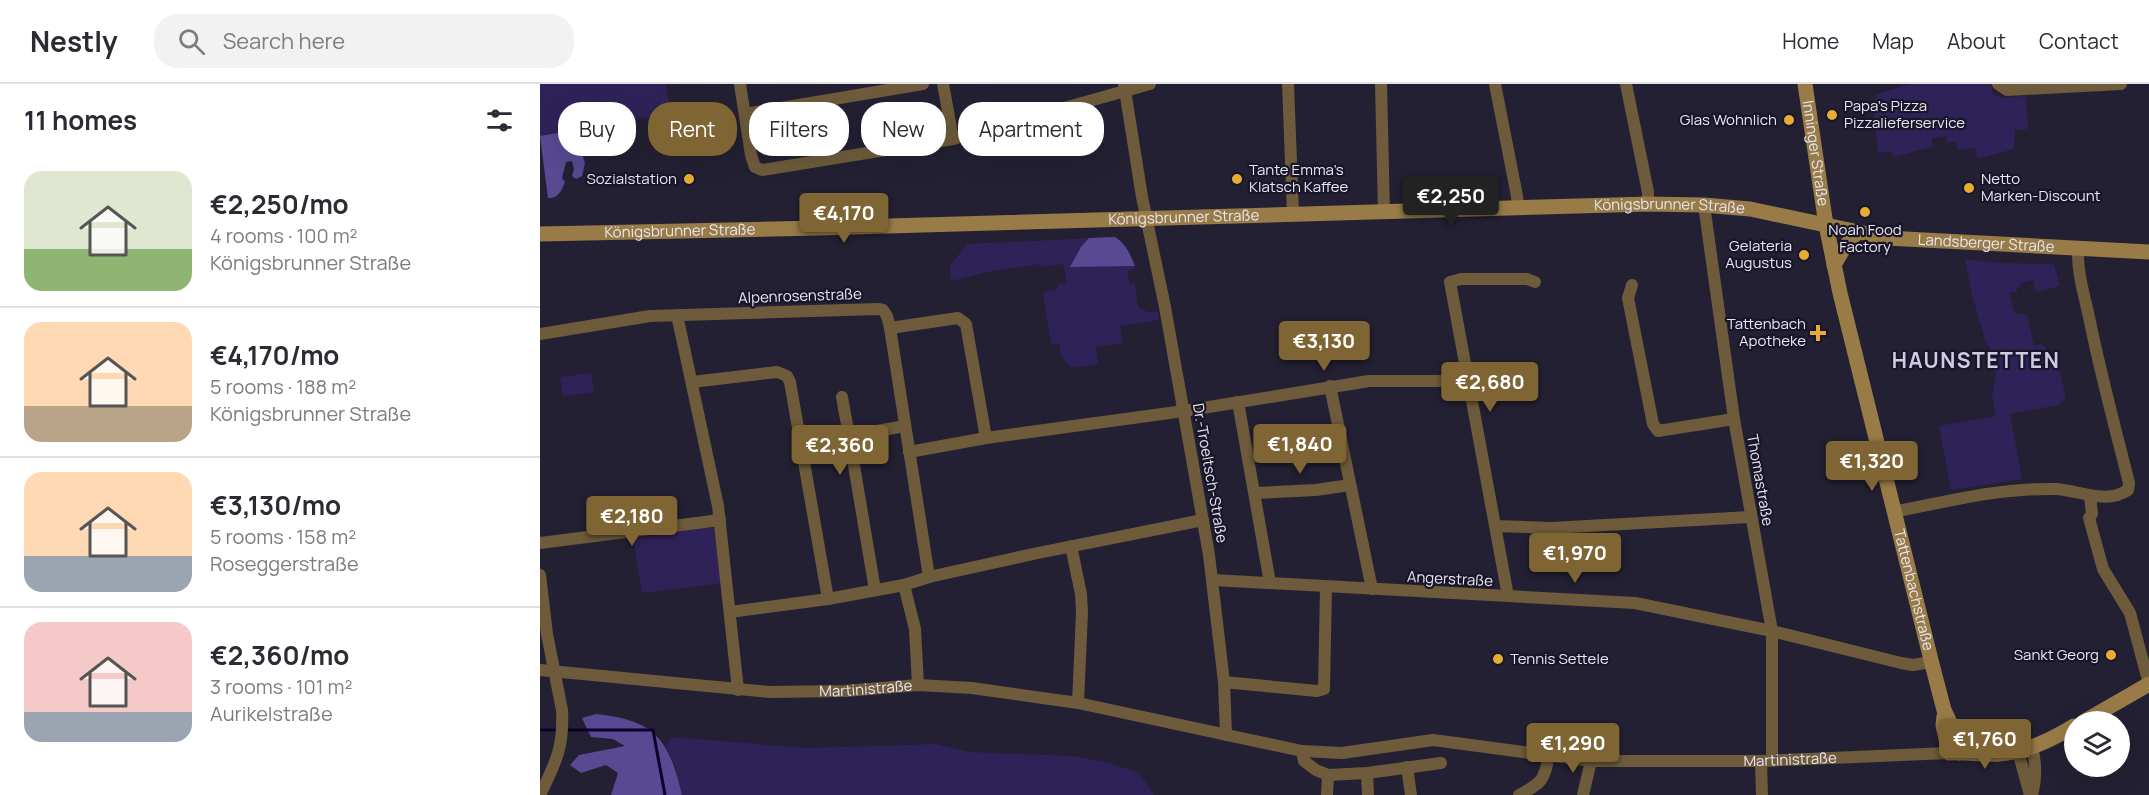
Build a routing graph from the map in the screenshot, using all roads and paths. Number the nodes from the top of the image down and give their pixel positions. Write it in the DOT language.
graph roads {
  1 [pos="740,84"];
  2 [pos="923,84"];
  3 [pos="943,84"];
  4 [pos="1150,84"];
  5 [pos="1288,84"];
  6 [pos="1381,84"];
  7 [pos="1495,84"];
  8 [pos="1626,84"];
  9 [pos="1805,84"];
  10 [pos="1998,84"];
  11 [pos="2102,84"];
  12 [pos="2121,84"];
  13 [pos="2050,86"];
  14 [pos="1124,88"];
  15 [pos="745,114"];
  16 [pos="953,139"];
  17 [pos="1648,204"];
  18 [pos="1704,205"];
  19 [pos="1518,209"];
  20 [pos="1384,212"];
  21 [pos="1293,214"];
  22 [pos="1147,219"];
  23 [pos="1826,225"];
  24 [pos="1857,232"];
  25 [pos="540,234"];
  26 [pos="2078,249"];
  27 [pos="2149,252"];
  28 [pos="1834,265"];
  29 [pos="1535,282"];
  30 [pos="1632,285"];
  31 [pos="677,315"];
  32 [pos="890,328"];
  33 [pos="540,334"];
  34 [pos="1468,381"];
  35 [pos="692,382"];
  36 [pos="1330,386"];
  37 [pos="842,397"];
  38 [pos="1238,402"];
  39 [pos="1184,411"];
  40 [pos="1734,418"];
  41 [pos="905,426"];
  42 [pos="849,436"];
  43 [pos="986,438"];
  44 [pos="909,452"];
  45 [pos="1350,486"];
  46 [pos="1255,493"];
  47 [pos="2090,496"];
  48 [pos="1894,512"];
  49 [pos="1750,517"];
  50 [pos="720,520"];
  51 [pos="1203,520"];
  52 [pos="1495,526"];
  53 [pos="540,543"];
  54 [pos="1071,546"];
  55 [pos="540,575"];
  56 [pos="929,577"];
  57 [pos="1213,580"];
  58 [pos="1270,583"];
  59 [pos="904,585"];
  60 [pos="1326,586"];
  61 [pos="1372,589"];
  62 [pos="875,590"];
  63 [pos="1508,596"];
  64 [pos="828,598"];
  65 [pos="730,612"];
  66 [pos="1772,631"];
  67 [pos="1931,662"];
  68 [pos="540,670"];
  69 [pos="553,670"];
  70 [pos="1224,682"];
  71 [pos="2149,684"];
  72 [pos="918,685"];
  73 [pos="738,690"];
  74 [pos="1078,704"];
  75 [pos="2102,711"];
  76 [pos="2064,730"];
  77 [pos="1226,735"];
  78 [pos="2025,748"];
  79 [pos="1302,751"];
  80 [pos="1954,753"];
  81 [pos="1549,755"];
  82 [pos="1591,761"];
  83 [pos="1766,761"];
  84 [pos="1441,763"];
  85 [pos="1407,767"];
  86 [pos="1367,773"];
  87 [pos="1328,775"];
  88 [pos="540,795"];
  89 [pos="1326,795"];
  90 [pos="1368,795"];
  91 [pos="1411,795"];
  92 [pos="1519,795"];
  93 [pos="1583,795"];
  94 [pos="1762,795"];
  95 [pos="2031,795"];
  1 -- 15 [label="street"];
  2 -- 15 [label="street"];
  3 -- 16 [label="street"];
  4 -- 14 [label="street"];
  5 -- 21 [label="street"];
  6 -- 20 [label="street"];
  7 -- 19 [label="street"];
  8 -- 17 [label="street"];
  9 -- 23 [label="main road, Inninger Straße"];
  10 -- 13 [label="street"];
  11 -- 12 [label="street"];
  11 -- 13 [label="street"];
  14 -- 16 [label="street"];
  14 -- 22 [label="street, Dr.-Troeltsch-Straße"];
  15 -- 16 [label="street"];
  17 -- 18 [label="main road, Königsbrunner Straße"];
  17 -- 19 [label="main road, Königsbrunner Straße"];
  18 -- 23 [label="main road, Königsbrunner Straße"];
  18 -- 40 [label="street, Thomastraße"];
  19 -- 20 [label="main road, Königsbrunner Straße"];
  20 -- 21 [label="main road, Königsbrunner Straße"];
  21 -- 22 [label="main road, Königsbrunner Straße"];
  22 -- 25 [label="main road, Königsbrunner Straße"];
  22 -- 39 [label="street, Dr.-Troeltsch-Straße"];
  23 -- 24 [label="main road, Landsberger Straße"];
  23 -- 28 [label="main road, Tattenbachstraße"];
  24 -- 26 [label="main road, Landsberger Straße"];
  24 -- 28 [label="main road"];
  26 -- 27 [label="main road, Landsberger Straße"];
  26 -- 47 [label="street"];
  28 -- 48 [label="main road, Tattenbachstraße"];
  29 -- 34 [label="street"];
  30 -- 40 [label="street"];
  31 -- 32 [label="street, Alpenrosenstraße"];
  31 -- 33 [label="street, Alpenrosenstraße"];
  31 -- 35 [label="street"];
  32 -- 41 [label="street"];
  32 -- 43 [label="street"];
  34 -- 36 [label="street"];
  34 -- 52 [label="street"];
  35 -- 50 [label="street"];
  35 -- 64 [label="street"];
  36 -- 38 [label="street"];
  36 -- 45 [label="street"];
  37 -- 42 [label="street"];
  38 -- 39 [label="street"];
  38 -- 46 [label="street"];
  39 -- 43 [label="street"];
  39 -- 51 [label="street, Dr.-Troeltsch-Straße"];
  40 -- 49 [label="street, Thomastraße"];
  41 -- 42 [label="street"];
  41 -- 44 [label="street"];
  42 -- 62 [label="street"];
  43 -- 44 [label="street"];
  44 -- 56 [label="street"];
  45 -- 46 [label="street"];
  45 -- 61 [label="street"];
  46 -- 58 [label="street"];
  47 -- 48 [label="street"];
  47 -- 71 [label="street"];
  48 -- 67 [label="main road, Tattenbachstraße"];
  49 -- 52 [label="street"];
  49 -- 66 [label="street, Thomastraße"];
  50 -- 53 [label="street"];
  50 -- 65 [label="street"];
  51 -- 54 [label="street"];
  51 -- 57 [label="street, Dr.-Troeltsch-Straße"];
  52 -- 63 [label="street"];
  54 -- 56 [label="street"];
  54 -- 74 [label="street"];
  55 -- 69 [label="street"];
  56 -- 59 [label="street"];
  57 -- 58 [label="street, Angerstraße"];
  57 -- 70 [label="street, Dr.-Troeltsch-Straße"];
  58 -- 60 [label="street, Angerstraße"];
  59 -- 62 [label="street"];
  59 -- 72 [label="street"];
  60 -- 61 [label="street, Angerstraße"];
  60 -- 70 [label="street"];
  61 -- 63 [label="street, Angerstraße"];
  62 -- 64 [label="street"];
  63 -- 66 [label="street, Angerstraße"];
  64 -- 65 [label="street"];
  65 -- 73 [label="street"];
  66 -- 67 [label="street, Angerstraße"];
  66 -- 83 [label="street, Thomastraße"];
  67 -- 80 [label="main road, Tattenbachstraße"];
  68 -- 69 [label="street, Martinistraße"];
  69 -- 73 [label="street, Martinistraße"];
  69 -- 88 [label="street"];
  70 -- 77 [label="street, Dr.-Troeltsch-Straße"];
  71 -- 75 [label="main road"];
  72 -- 73 [label="street, Martinistraße"];
  72 -- 74 [label="street, Martinistraße"];
  74 -- 77 [label="street, Martinistraße"];
  76 -- 78 [label="main road, Martinistraße"];
  77 -- 79 [label="street, Martinistraße"];
  78 -- 80 [label="main road, Martinistraße"];
  78 -- 95 [label="street"];
  79 -- 81 [label="street, Martinistraße"];
  79 -- 87 [label="street"];
  80 -- 83 [label="street, Martinistraße"];
  81 -- 82 [label="street, Martinistraße"];
  81 -- 92 [label="street"];
  82 -- 83 [label="street, Martinistraße"];
  82 -- 93 [label="street"];
  83 -- 94 [label="street, Thomastraße"];
  84 -- 85 [label="street"];
  85 -- 86 [label="street"];
  85 -- 91 [label="street"];
  86 -- 87 [label="street"];
  86 -- 90 [label="street"];
  87 -- 89 [label="street"];
}
